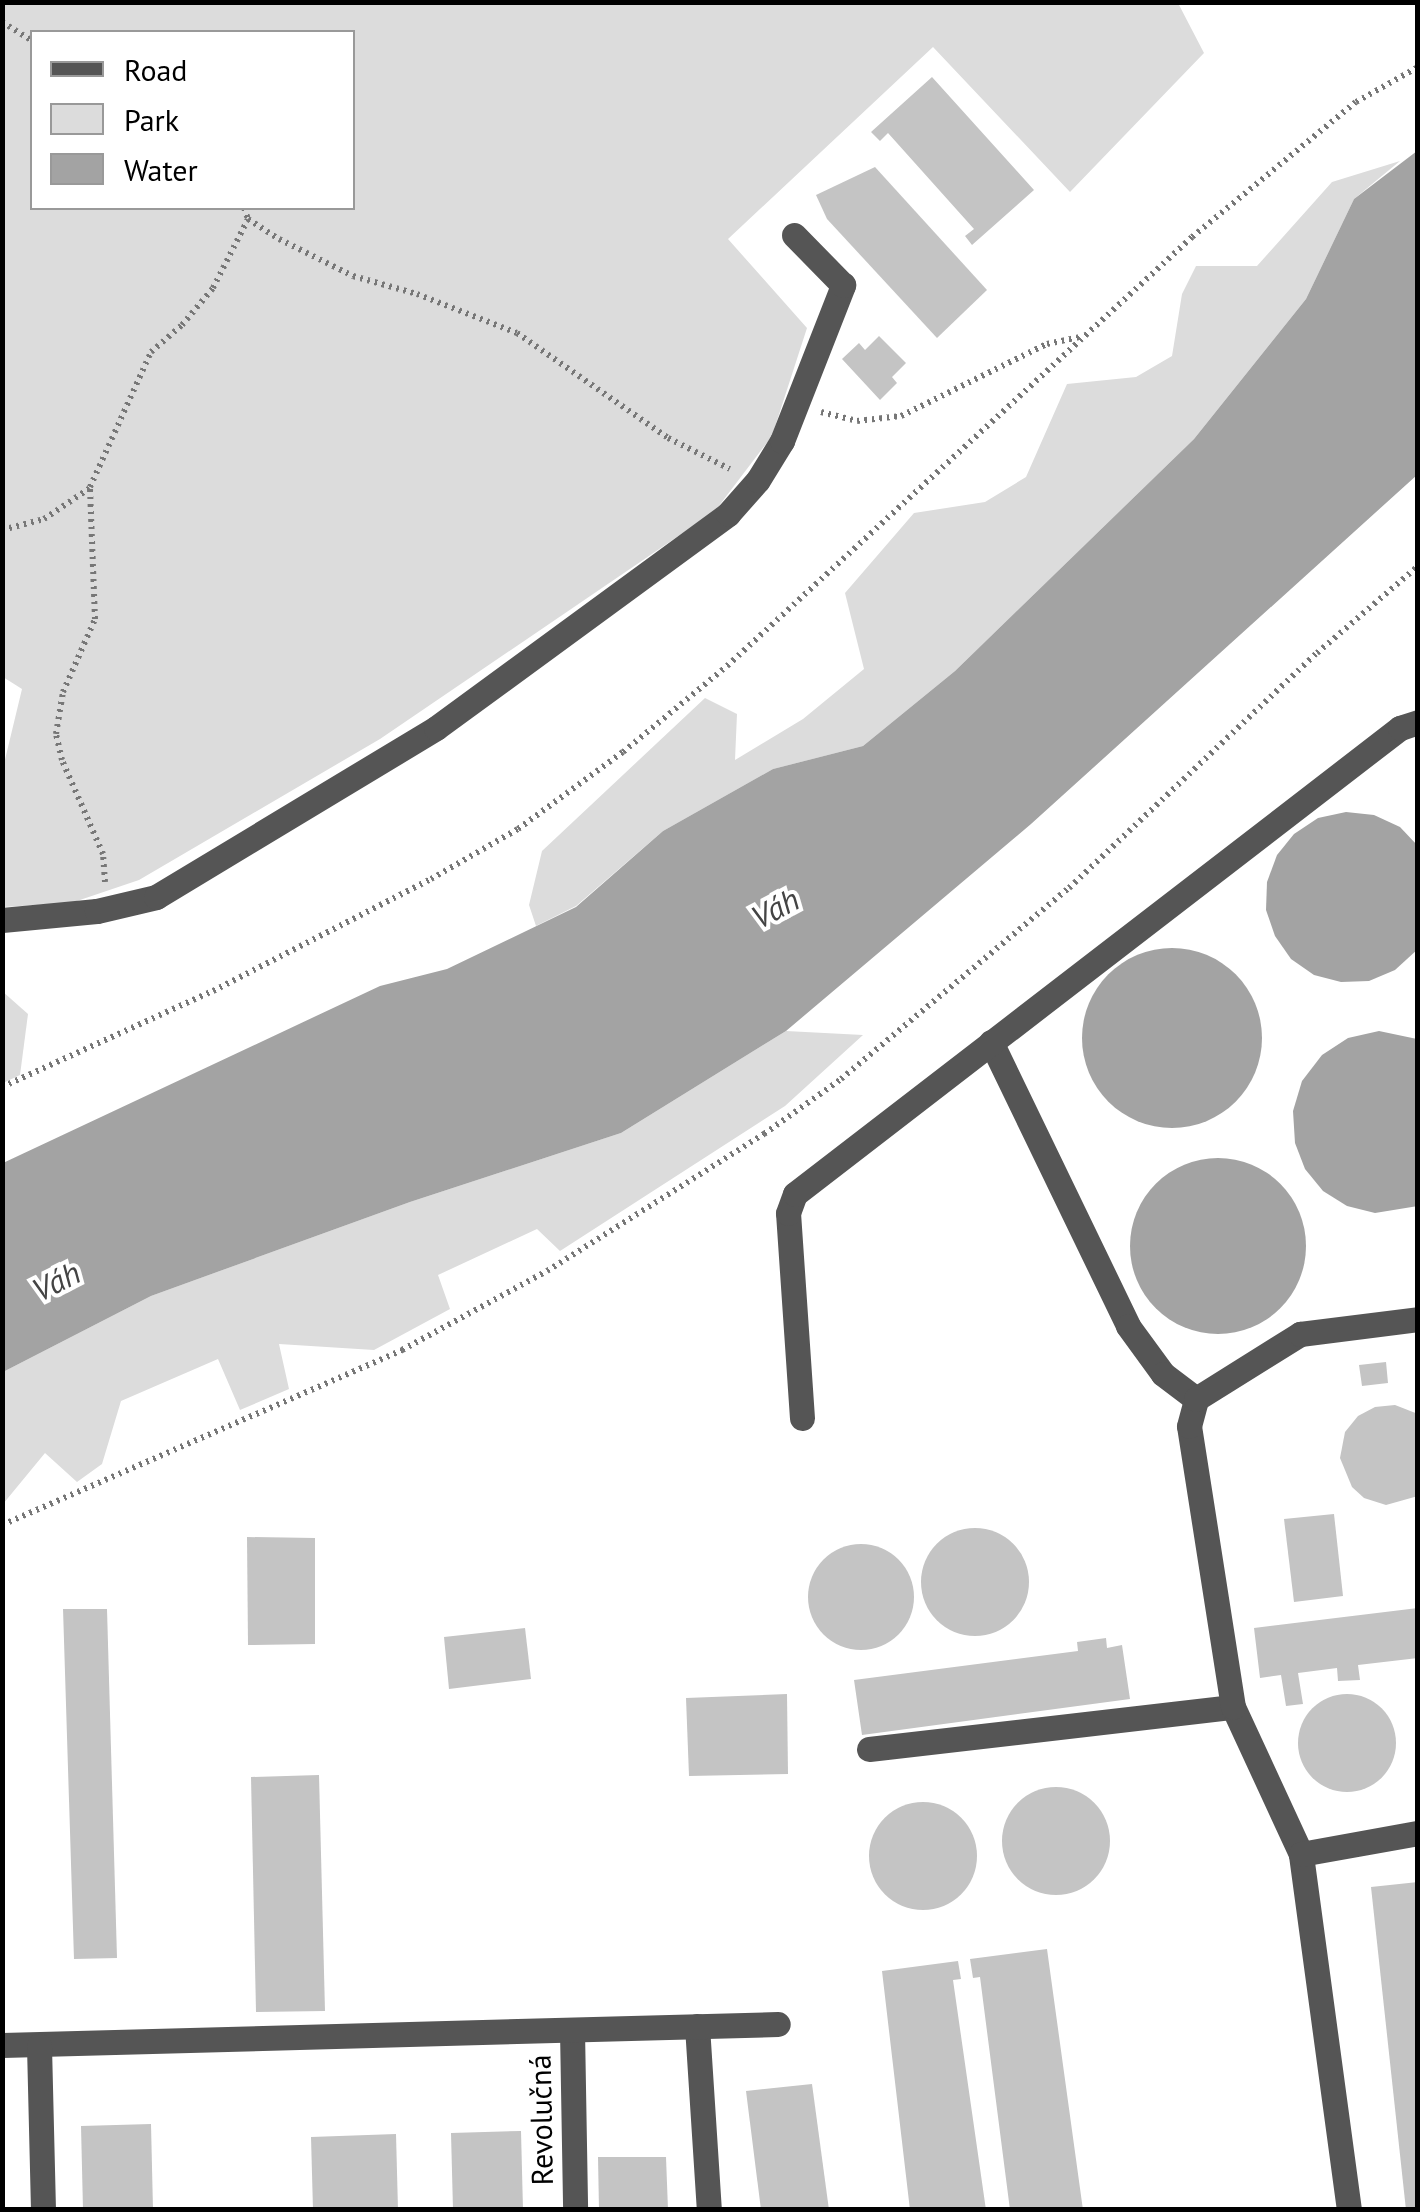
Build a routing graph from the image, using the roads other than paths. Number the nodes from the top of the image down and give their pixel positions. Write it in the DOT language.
graph roads {
  1 [pos="794,235"];
  2 [pos="1418,722"];
  3 [pos="2,920"];
  4 [pos="991,1042"];
  5 [pos="1418,1319"];
  6 [pos="1196,1399"];
  7 [pos="802,1418"];
  8 [pos="1233,1707"];
  9 [pos="869,1750"];
  10 [pos="1418,1833"];
  11 [pos="1302,1854"];
  12 [pos="778,2024"];
  13 [pos="697,2026"];
  14 [pos="572,2030"];
  15 [pos="2,2045"];
  16 [pos="39,2046"];
  17 [pos="43,2210"];
  18 [pos="575,2210"];
  19 [pos="709,2210"];
  20 [pos="1349,2210"];
  1 -- 3 [label="lane"];
  2 -- 4 [label="lane"];
  4 -- 6 [label="lane"];
  4 -- 7 [label="lane"];
  5 -- 6 [label="lane"];
  6 -- 8 [label="lane"];
  8 -- 9 [label="lane"];
  8 -- 11 [label="lane"];
  10 -- 11 [label="lane"];
  11 -- 20 [label="lane"];
  12 -- 13 [label="lane"];
  13 -- 14 [label="lane"];
  13 -- 19 [label="lane"];
  14 -- 16 [label="lane"];
  14 -- 18 [label="lane, Revolučná"];
  15 -- 16 [label="lane"];
  16 -- 17 [label="lane"];
}
